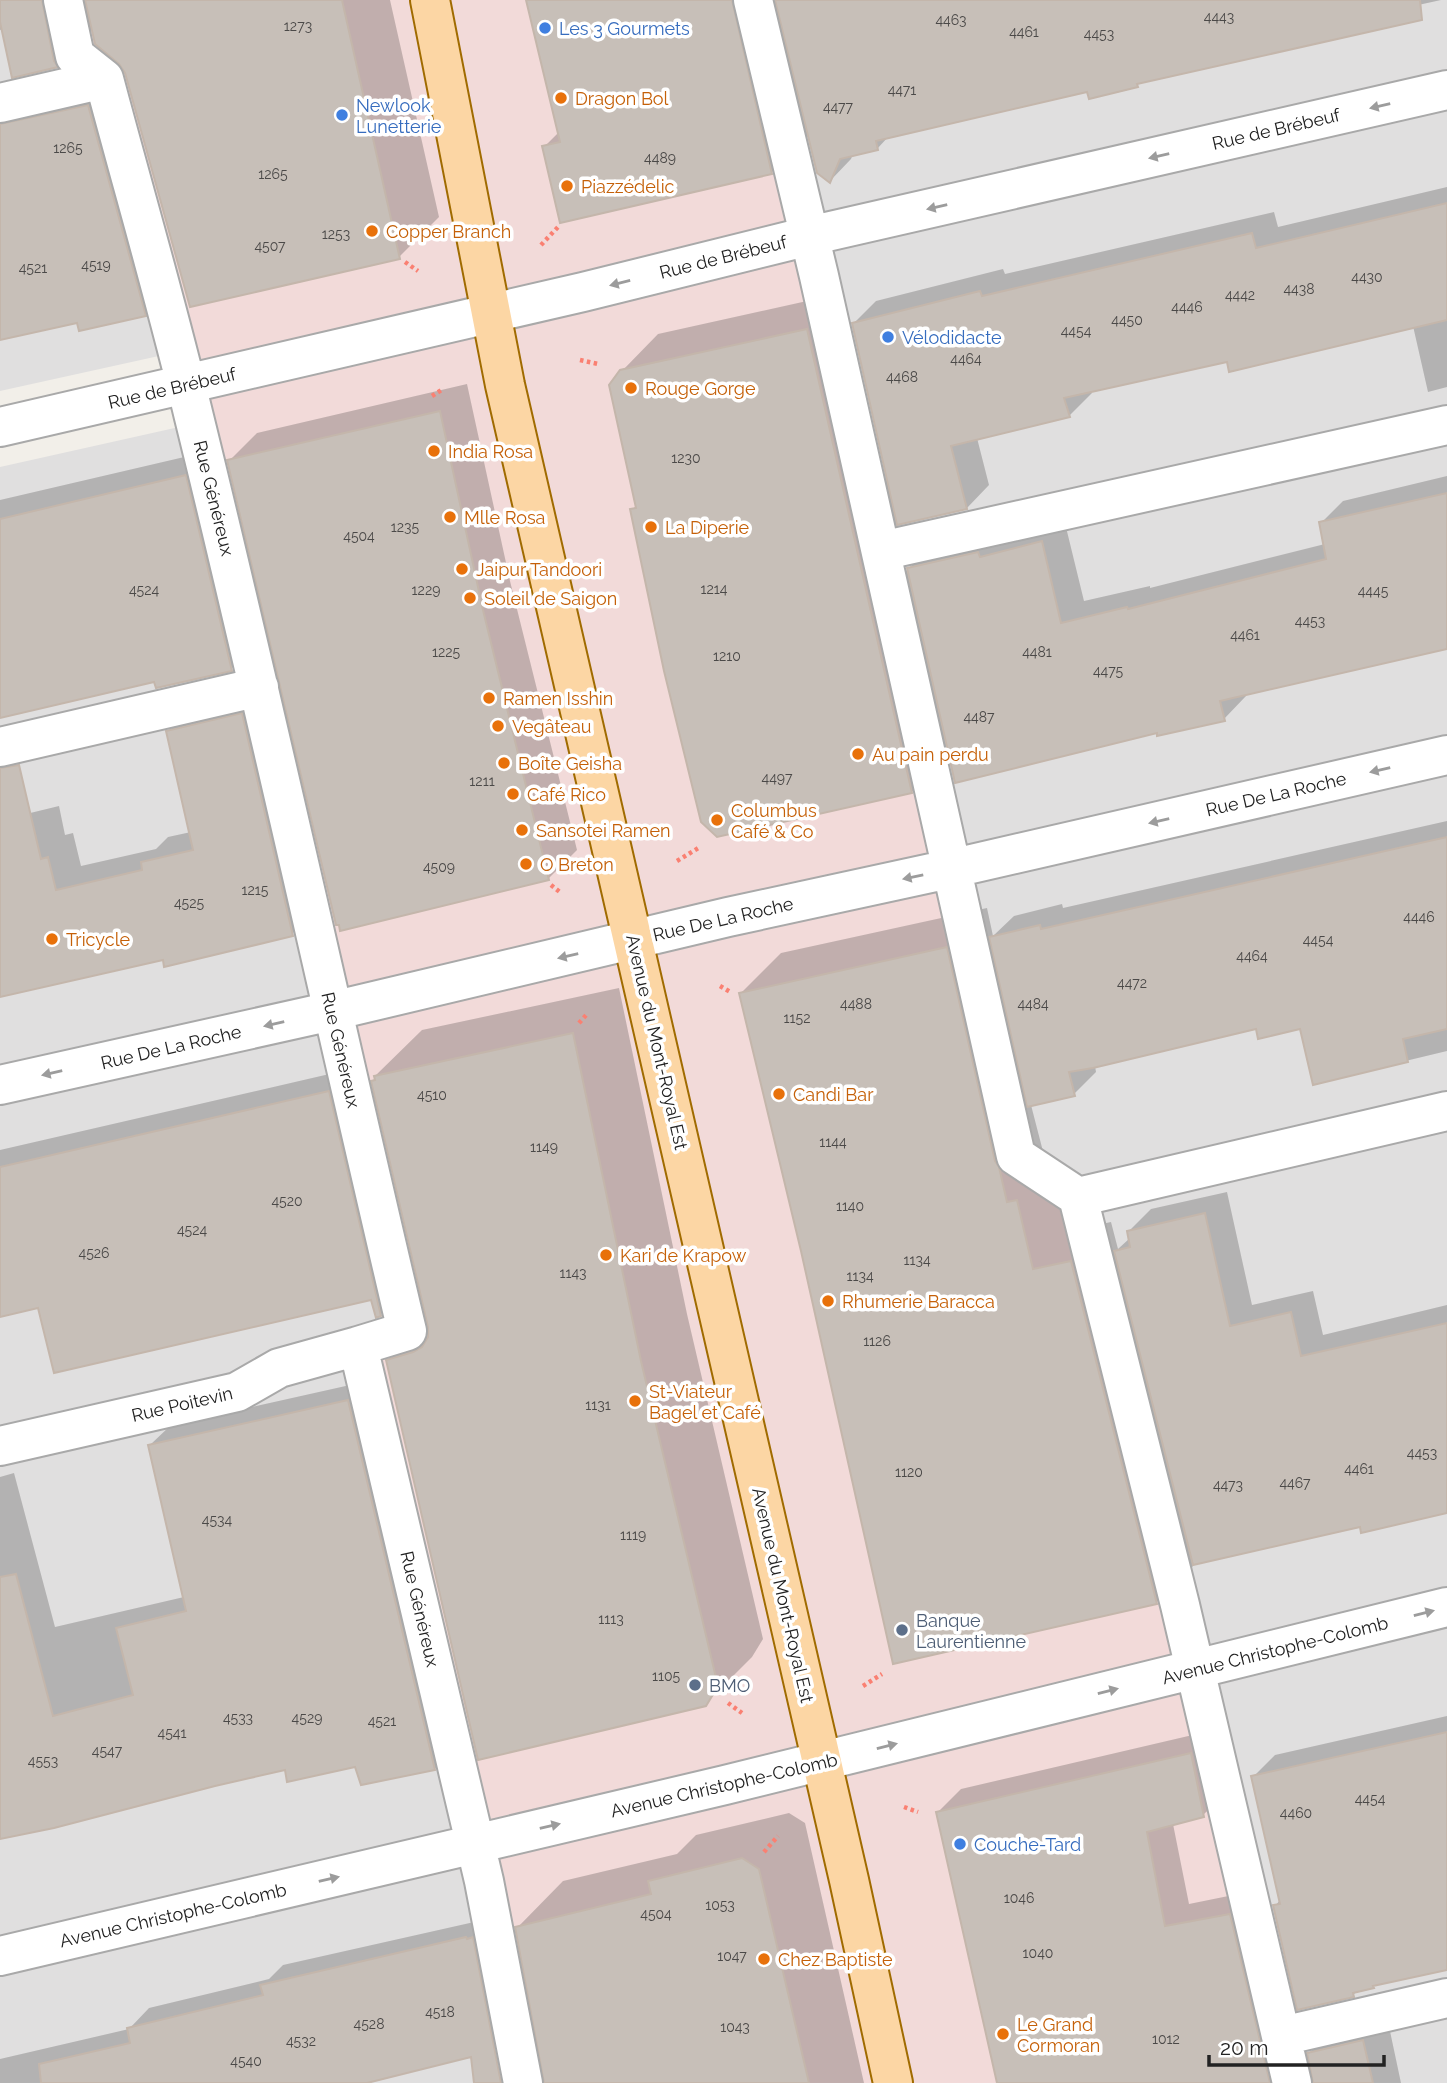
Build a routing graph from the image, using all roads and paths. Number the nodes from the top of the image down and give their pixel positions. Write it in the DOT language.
graph roads {
  1 [pos="63,0"];
  2 [pos="430,0"];
  3 [pos="753,0"];
  4 [pos="104,79"];
  5 [pos="1447,90"];
  6 [pos="0,103"];
  7 [pos="558,227"];
  8 [pos="809,236"];
  9 [pos="541,244"];
  10 [pos="405,262"];
  11 [pos="418,271"];
  12 [pos="490,313"];
  13 [pos="580,360"];
  14 [pos="598,364"];
  15 [pos="186,385"];
  16 [pos="443,389"];
  17 [pos="432,396"];
  18 [pos="1447,425"];
  19 [pos="0,427"];
  20 [pos="881,551"];
  21 [pos="260,687"];
  22 [pos="0,747"];
  23 [pos="1447,755"];
  24 [pos="700,847"];
  25 [pos="677,861"];
  26 [pos="954,868"];
  27 [pos="551,885"];
  28 [pos="561,893"];
  29 [pos="634,940"];
  30 [pos="720,986"];
  31 [pos="732,993"];
  32 [pos="332,1011"];
  33 [pos="587,1014"];
  34 [pos="579,1023"];
  35 [pos="0,1085"];
  36 [pos="1447,1111"];
  37 [pos="1078,1197"];
  38 [pos="358,1346"];
  39 [pos="0,1446"];
  40 [pos="1447,1607"];
  41 [pos="1195,1670"];
  42 [pos="882,1674"];
  43 [pos="863,1686"];
  44 [pos="728,1703"];
  45 [pos="742,1713"];
  46 [pos="821,1762"];
  47 [pos="904,1807"];
  48 [pos="918,1812"];
  49 [pos="778,1836"];
  50 [pos="475,1844"];
  51 [pos="764,1852"];
  52 [pos="0,1956"];
  53 [pos="1447,1998"];
  54 [pos="1282,2036"];
  55 [pos="523,2083"];
  56 [pos="893,2083"];
  57 [pos="1292,2083"];
  1 -- 4 [label="street"];
  2 -- 12 [label="main road, Avenue du Mont-Royal Est"];
  3 -- 8 [label="street"];
  4 -- 6 [label="street"];
  4 -- 15 [label="street, Rue Généreux"];
  5 -- 8 [label="street, Rue de Brébeuf, one-way"];
  7 -- 9 [label="path"];
  8 -- 12 [label="street, Rue de Brébeuf, one-way"];
  8 -- 20 [label="street"];
  10 -- 11 [label="path"];
  12 -- 15 [label="street, Rue de Brébeuf"];
  12 -- 29 [label="main road, Avenue du Mont-Royal Est"];
  13 -- 14 [label="path"];
  15 -- 19 [label="street, Rue de Brébeuf"];
  15 -- 21 [label="street, Rue Généreux"];
  16 -- 17 [label="path"];
  18 -- 20 [label="street"];
  20 -- 26 [label="street"];
  21 -- 22 [label="street"];
  21 -- 32 [label="street, Rue Généreux"];
  23 -- 26 [label="street, Rue De La Roche, one-way"];
  24 -- 25 [label="path"];
  26 -- 29 [label="street, Rue De La Roche, one-way"];
  26 -- 37 [label="street"];
  27 -- 28 [label="path"];
  29 -- 32 [label="street, Rue De La Roche, one-way"];
  29 -- 46 [label="main road, Avenue du Mont-Royal Est"];
  30 -- 31 [label="path"];
  32 -- 35 [label="street, Rue De La Roche, one-way"];
  32 -- 38 [label="street, Rue Généreux"];
  33 -- 34 [label="path"];
  36 -- 37 [label="street"];
  37 -- 41 [label="street"];
  38 -- 39 [label="street, Rue Poitevin"];
  38 -- 50 [label="street, Rue Généreux"];
  41 -- 40 [label="street, Avenue Christophe-Colomb, one-way"];
  46 -- 41 [label="street, Avenue Christophe-Colomb, one-way"];
  41 -- 54 [label="street"];
  42 -- 43 [label="path"];
  44 -- 45 [label="path"];
  50 -- 46 [label="street, Avenue Christophe-Colomb, one-way"];
  46 -- 56 [label="main road, Avenue du Mont-Royal Est"];
  47 -- 48 [label="path"];
  49 -- 51 [label="path"];
  52 -- 50 [label="street, Avenue Christophe-Colomb, one-way"];
  50 -- 55 [label="street, Rue Généreux"];
  53 -- 54 [label="street"];
  54 -- 57 [label="street"];
}
